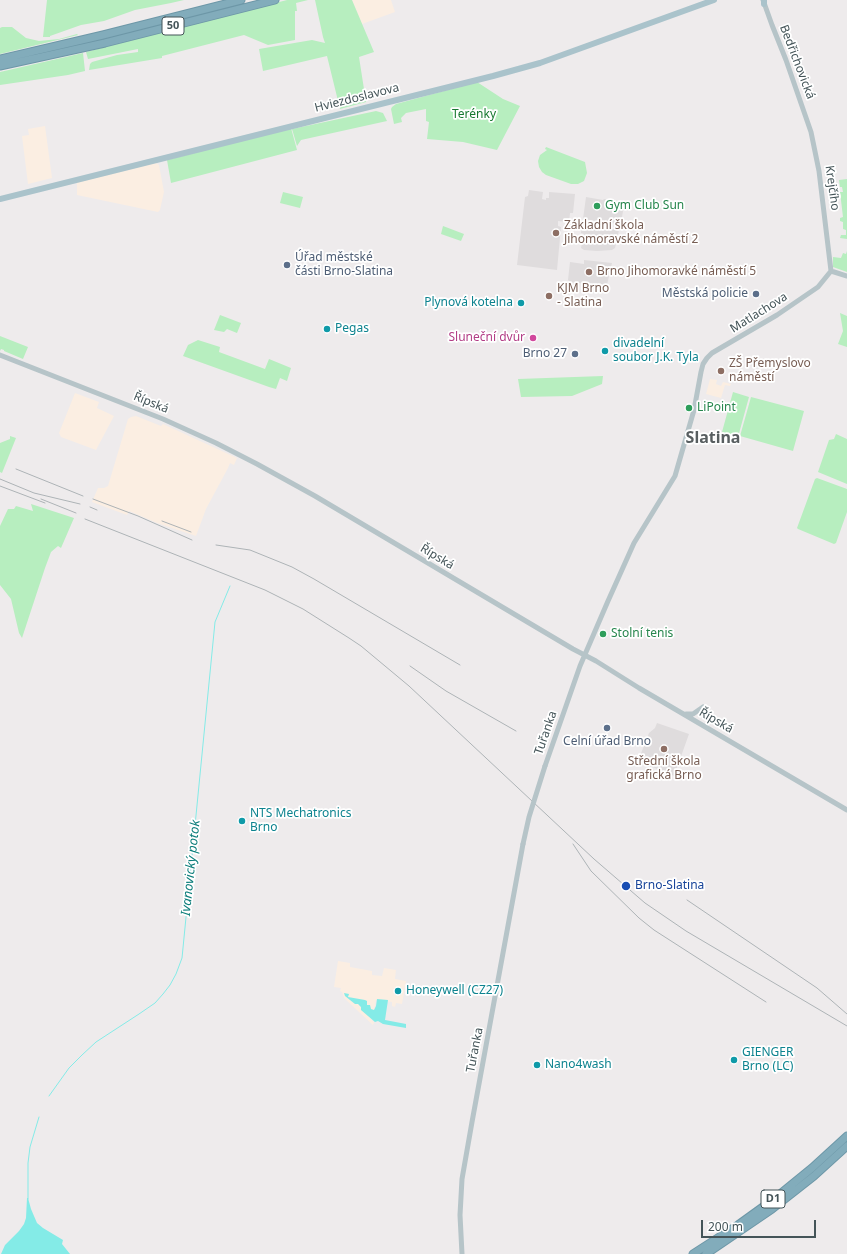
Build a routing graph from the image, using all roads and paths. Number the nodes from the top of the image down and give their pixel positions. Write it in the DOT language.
graph roads {
  1 [pos="241,0"];
  2 [pos="275,0"];
  3 [pos="714,0"];
  4 [pos="764,1"];
  5 [pos="0,59"];
  6 [pos="0,66"];
  7 [pos="811,132"];
  8 [pos="0,199"];
  9 [pos="831,271"];
  10 [pos="847,276"];
  11 [pos="0,355"];
  12 [pos="701,372"];
  13 [pos="585,655"];
  14 [pos="703,707"];
  15 [pos="684,714"];
  16 [pos="847,810"];
  17 [pos="847,1136"];
  18 [pos="847,1146"];
  19 [pos="462,1254"];
  20 [pos="693,1254"];
  21 [pos="706,1254"];
  1 -- 5 [label="highway, 50"];
  2 -- 6 [label="highway, 50"];
  3 -- 8 [label="main road, Hviezdoslavova"];
  4 -- 7 [label="street, Bedřichovická"];
  7 -- 9 [label="street, Krejčího"];
  9 -- 10 [label="street"];
  9 -- 12 [label="street, Matlachova"];
  11 -- 13 [label="street, Řípská"];
  12 -- 13 [label="street, Tuřanka"];
  13 -- 15 [label="street, Řípská"];
  13 -- 19 [label="street, Tuřanka, bridge"];
  14 -- 15 [label="street"];
  15 -- 16 [label="street, Řípská"];
  17 -- 20 [label="highway, D1"];
  18 -- 21 [label="highway, D1"];
}
